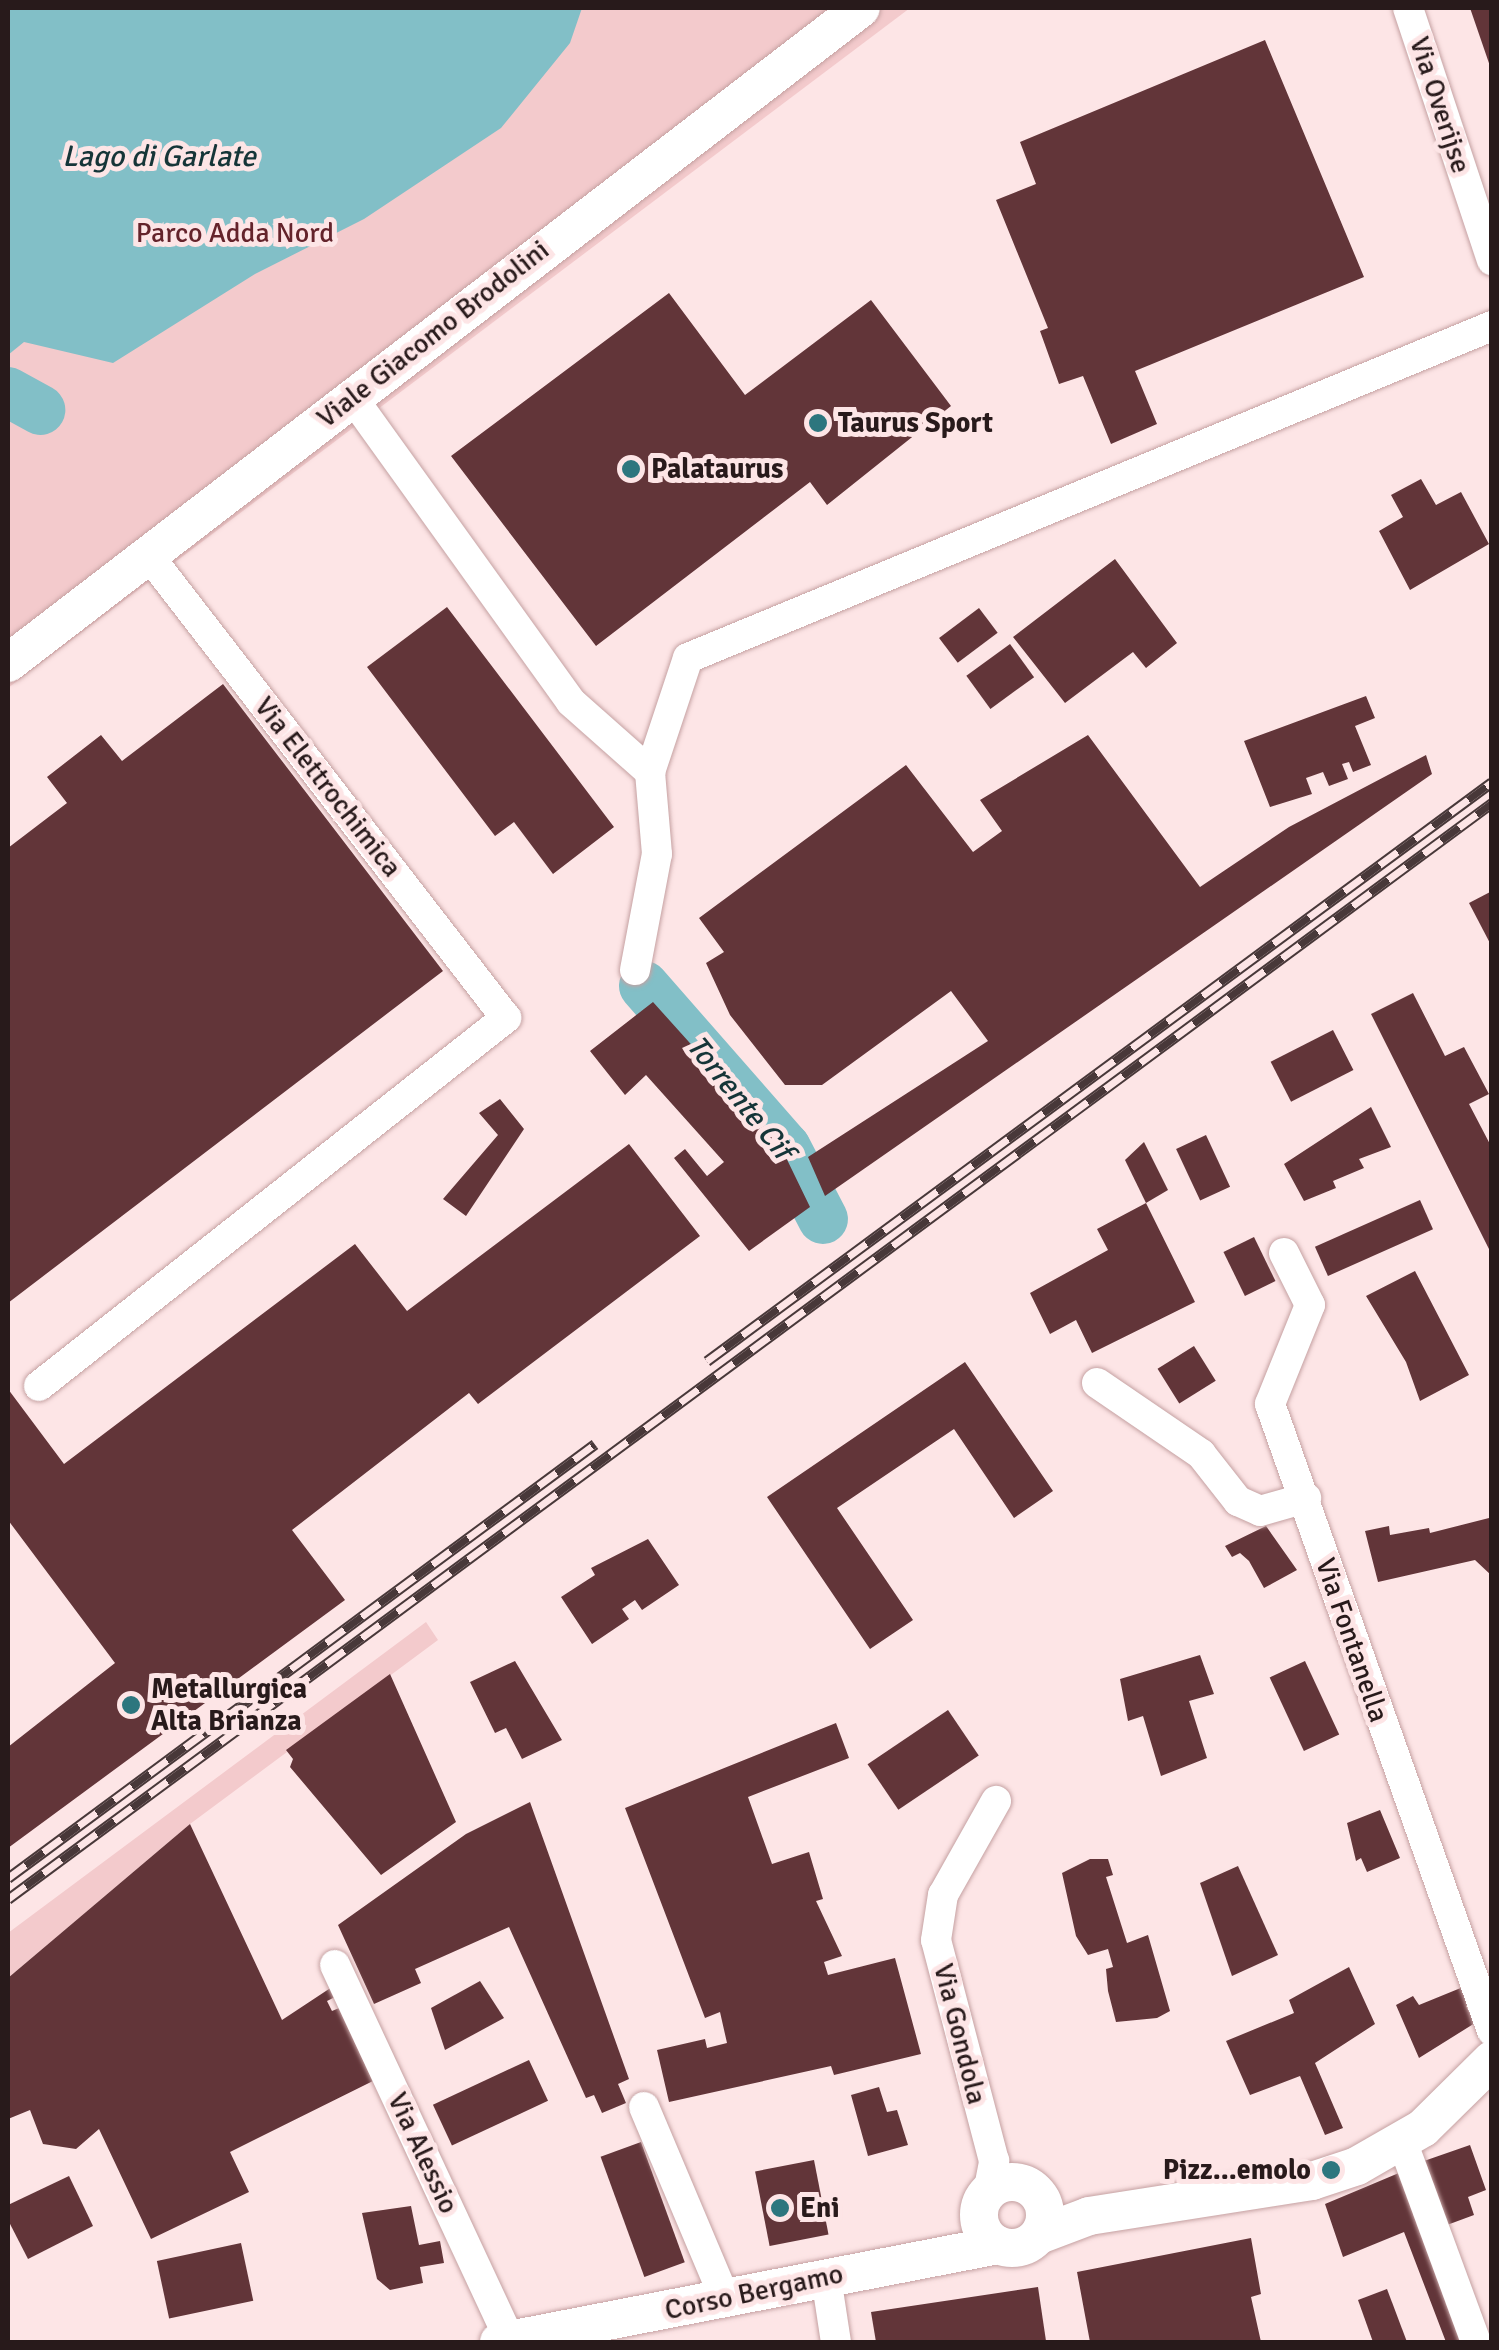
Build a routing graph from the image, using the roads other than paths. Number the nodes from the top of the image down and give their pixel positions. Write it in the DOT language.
graph roads {
  1 [pos="861,8"];
  2 [pos="1408,8"];
  3 [pos="1492,260"];
  4 [pos="1492,326"];
  5 [pos="352,397"];
  6 [pos="150,556"];
  7 [pos="8,663"];
  8 [pos="650,772"];
  9 [pos="635,970"];
  10 [pos="1284,1253"];
  11 [pos="1096,1383"];
  12 [pos="39,1386"];
  13 [pos="1306,1498"];
  14 [pos="996,1801"];
  15 [pos="336,1965"];
  16 [pos="1492,2031"];
  17 [pos="1492,2060"];
  18 [pos="644,2107"];
  19 [pos="1402,2141"];
  20 [pos="1002,2199"];
  21 [pos="1089,2216"];
  22 [pos="826,2277"];
  23 [pos="725,2299"];
  24 [pos="505,2342"];
  25 [pos="836,2342"];
  26 [pos="1476,2342"];
  1 -- 5 [label="main road, Viale Giacomo Brodolini"];
  2 -- 3 [label="street, Via Overijse"];
  4 -- 8 [label="street"];
  5 -- 6 [label="main road, Viale Giacomo Brodolini"];
  5 -- 8 [label="street"];
  6 -- 7 [label="main road, Viale Giacomo Brodolini"];
  6 -- 12 [label="street, Via Elettrochimica"];
  8 -- 9 [label="street"];
  10 -- 13 [label="street, Via Fontanella"];
  11 -- 13 [label="street"];
  13 -- 16 [label="street, Via Fontanella"];
  14 -- 20 [label="street, Via Gondola"];
  15 -- 24 [label="street, Via Alessio"];
  17 -- 19 [label="main road"];
  18 -- 23 [label="street"];
  19 -- 21 [label="main road"];
  19 -- 26 [label="street"];
  20 -- 21 [label="main road"];
  20 -- 21 [label="main road, Corso Bergamo"];
  20 -- 22 [label="main road, Corso Bergamo"];
  22 -- 23 [label="main road, Corso Bergamo"];
  22 -- 25 [label="street"];
  23 -- 24 [label="main road, Corso Bergamo"];
}
